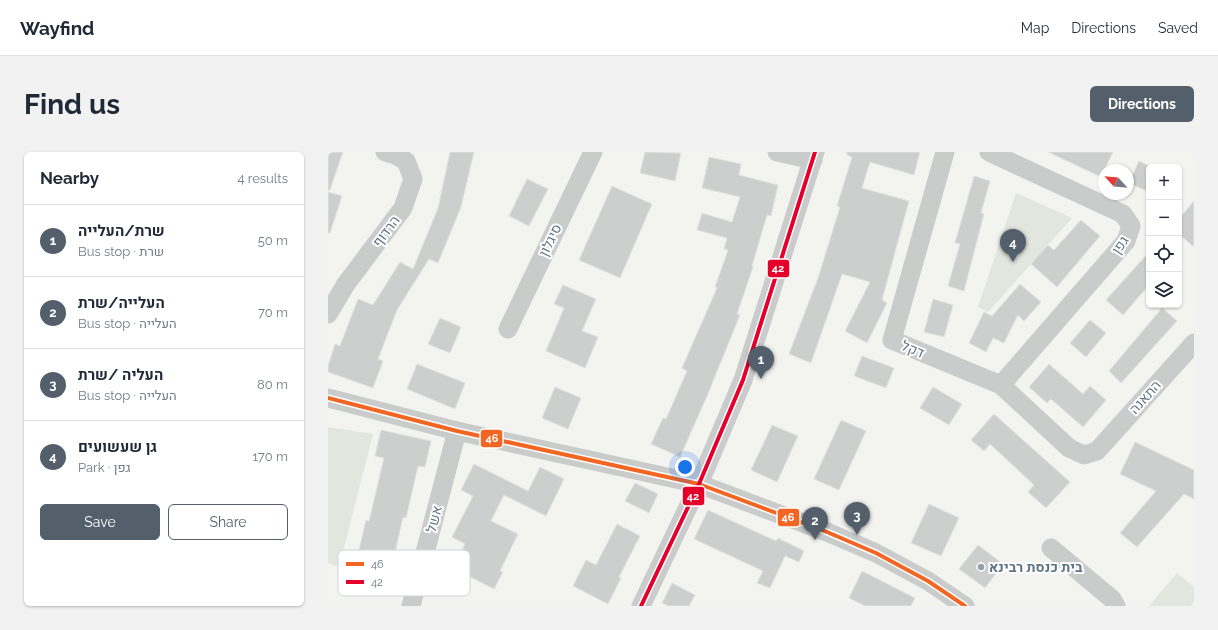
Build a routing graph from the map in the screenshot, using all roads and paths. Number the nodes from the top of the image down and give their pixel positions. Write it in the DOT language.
graph roads {
  1 [pos="386,152"];
  2 [pos="593,152"];
  3 [pos="777,152"];
  4 [pos="946,152"];
  5 [pos="989,152"];
  6 [pos="814,156"];
  7 [pos="334,290"];
  8 [pos="328,314"];
  9 [pos="508,329"];
  10 [pos="1194,343"];
  11 [pos="1001,385"];
  12 [pos="328,398"];
  13 [pos="457,432"];
  14 [pos="1097,451"];
  15 [pos="699,484"];
  16 [pos="1051,548"];
  17 [pos="426,550"];
  18 [pos="414,596"];
  19 [pos="411,606"];
  20 [pos="641,606"];
  21 [pos="965,606"];
  22 [pos="1116,606"];
  1 -- 7 [label="street, הרדוף"];
  2 -- 9 [label="street, סיגלון"];
  3 -- 6 [label="street"];
  4 -- 11 [label="street, דקל"];
  5 -- 11 [label="street, גפן"];
  6 -- 15 [label="street"];
  7 -- 8 [label="street, הרדוף"];
  10 -- 14 [label="street, התאנה"];
  11 -- 14 [label="street, דקל"];
  12 -- 13 [label="street"];
  13 -- 15 [label="street"];
  13 -- 17 [label="street, אשל"];
  15 -- 20 [label="street"];
  15 -- 21 [label="street"];
  16 -- 22 [label="street"];
  18 -- 19 [label="street, אשל"];
}
